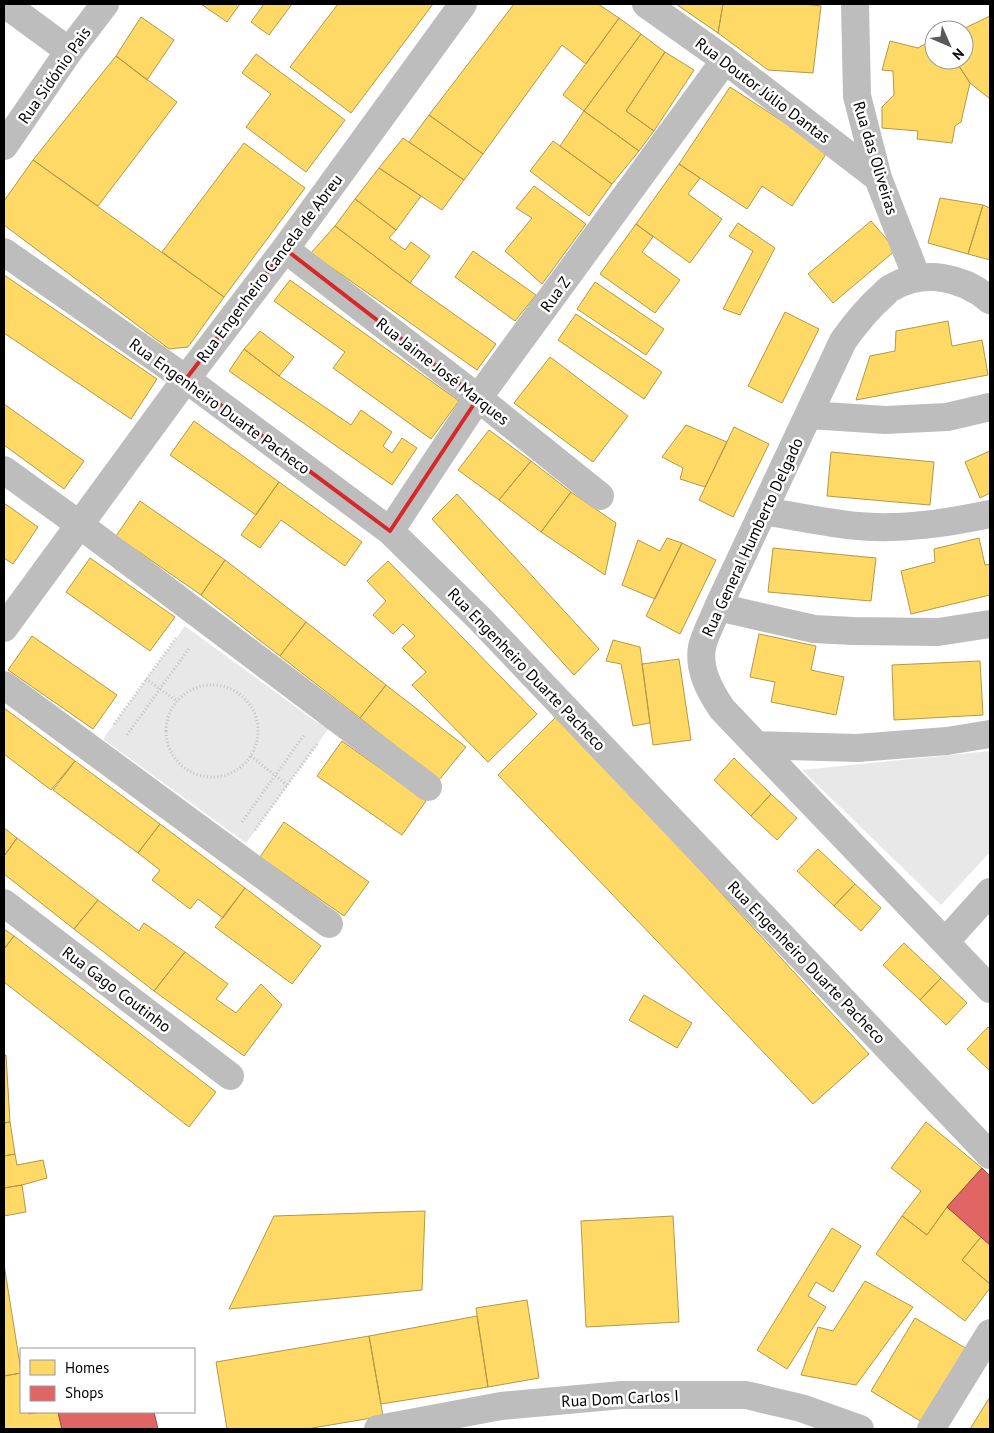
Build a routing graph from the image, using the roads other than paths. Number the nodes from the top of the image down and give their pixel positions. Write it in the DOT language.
graph roads {
  1 [pos="5,4"];
  2 [pos="105,4"];
  3 [pos="463,4"];
  4 [pos="646,4"];
  5 [pos="855,4"];
  6 [pos="69,51"];
  7 [pos="725,60"];
  8 [pos="4,146"];
  9 [pos="878,178"];
  10 [pos="284,249"];
  11 [pos="4,252"];
  12 [pos="917,278"];
  13 [pos="990,300"];
  14 [pos="186,380"];
  15 [pos="478,398"];
  16 [pos="990,407"];
  17 [pos="809,415"];
  18 [pos="4,470"];
  19 [pos="600,496"];
  20 [pos="763,511"];
  21 [pos="990,514"];
  22 [pos="80,525"];
  23 [pos="390,531"];
  24 [pos="718,607"];
  25 [pos="990,624"];
  26 [pos="4,628"];
  27 [pos="4,685"];
  28 [pos="990,734"];
  29 [pos="756,745"];
  30 [pos="428,787"];
  31 [pos="990,892"];
  32 [pos="4,903"];
  33 [pos="329,924"];
  34 [pos="945,942"];
  35 [pos="990,989"];
  36 [pos="230,1076"];
  37 [pos="990,1155"];
  38 [pos="990,1333"];
  39 [pos="501,1406"];
  40 [pos="378,1429"];
  41 [pos="468,1429"];
  42 [pos="860,1429"];
  43 [pos="931,1429"];
  1 -- 6 [label="street"];
  2 -- 6 [label="street, Rua Sidónio Pais"];
  3 -- 10 [label="street, Rua Engenheiro Cancela de Abreu"];
  4 -- 7 [label="street, Rua Doutor Júlio Dantas"];
  5 -- 9 [label="street, Rua das Oliveiras"];
  6 -- 8 [label="street, Rua Sidónio Pais"];
  7 -- 9 [label="street, Rua Doutor Júlio Dantas"];
  7 -- 15 [label="street, Rua Z"];
  9 -- 12 [label="street, Rua das Oliveiras"];
  10 -- 14 [label="street, Rua Engenheiro Cancela de Abreu"];
  10 -- 15 [label="street, Rua Jaime José Marques"];
  11 -- 14 [label="street, Rua Engenheiro Duarte Pacheco"];
  12 -- 13 [label="street, Rua General Humberto Delgado"];
  12 -- 17 [label="street, Rua General Humberto Delgado"];
  14 -- 22 [label="street, Rua Engenheiro Cancela de Abreu"];
  14 -- 23 [label="street, Rua Engenheiro Duarte Pacheco"];
  15 -- 19 [label="street, Rua Jaime José Marques"];
  15 -- 23 [label="street, Rua Z"];
  16 -- 17 [label="street"];
  17 -- 20 [label="street, Rua General Humberto Delgado"];
  18 -- 22 [label="street"];
  20 -- 21 [label="street"];
  20 -- 24 [label="street, Rua General Humberto Delgado"];
  22 -- 26 [label="street, Rua Engenheiro Cancela de Abreu"];
  22 -- 30 [label="street"];
  23 -- 37 [label="street, Rua Engenheiro Duarte Pacheco"];
  24 -- 25 [label="street"];
  24 -- 29 [label="street, Rua General Humberto Delgado"];
  27 -- 33 [label="street"];
  28 -- 29 [label="street"];
  29 -- 34 [label="street, Rua General Humberto Delgado"];
  31 -- 34 [label="street"];
  32 -- 36 [label="street, Rua Gago Coutinho"];
  34 -- 35 [label="street, Rua General Humberto Delgado"];
  38 -- 43 [label="street"];
  39 -- 40 [label="street, Rua Dom Carlos I"];
  39 -- 41 [label="street"];
  39 -- 42 [label="street, Rua Dom Carlos I"];
}
